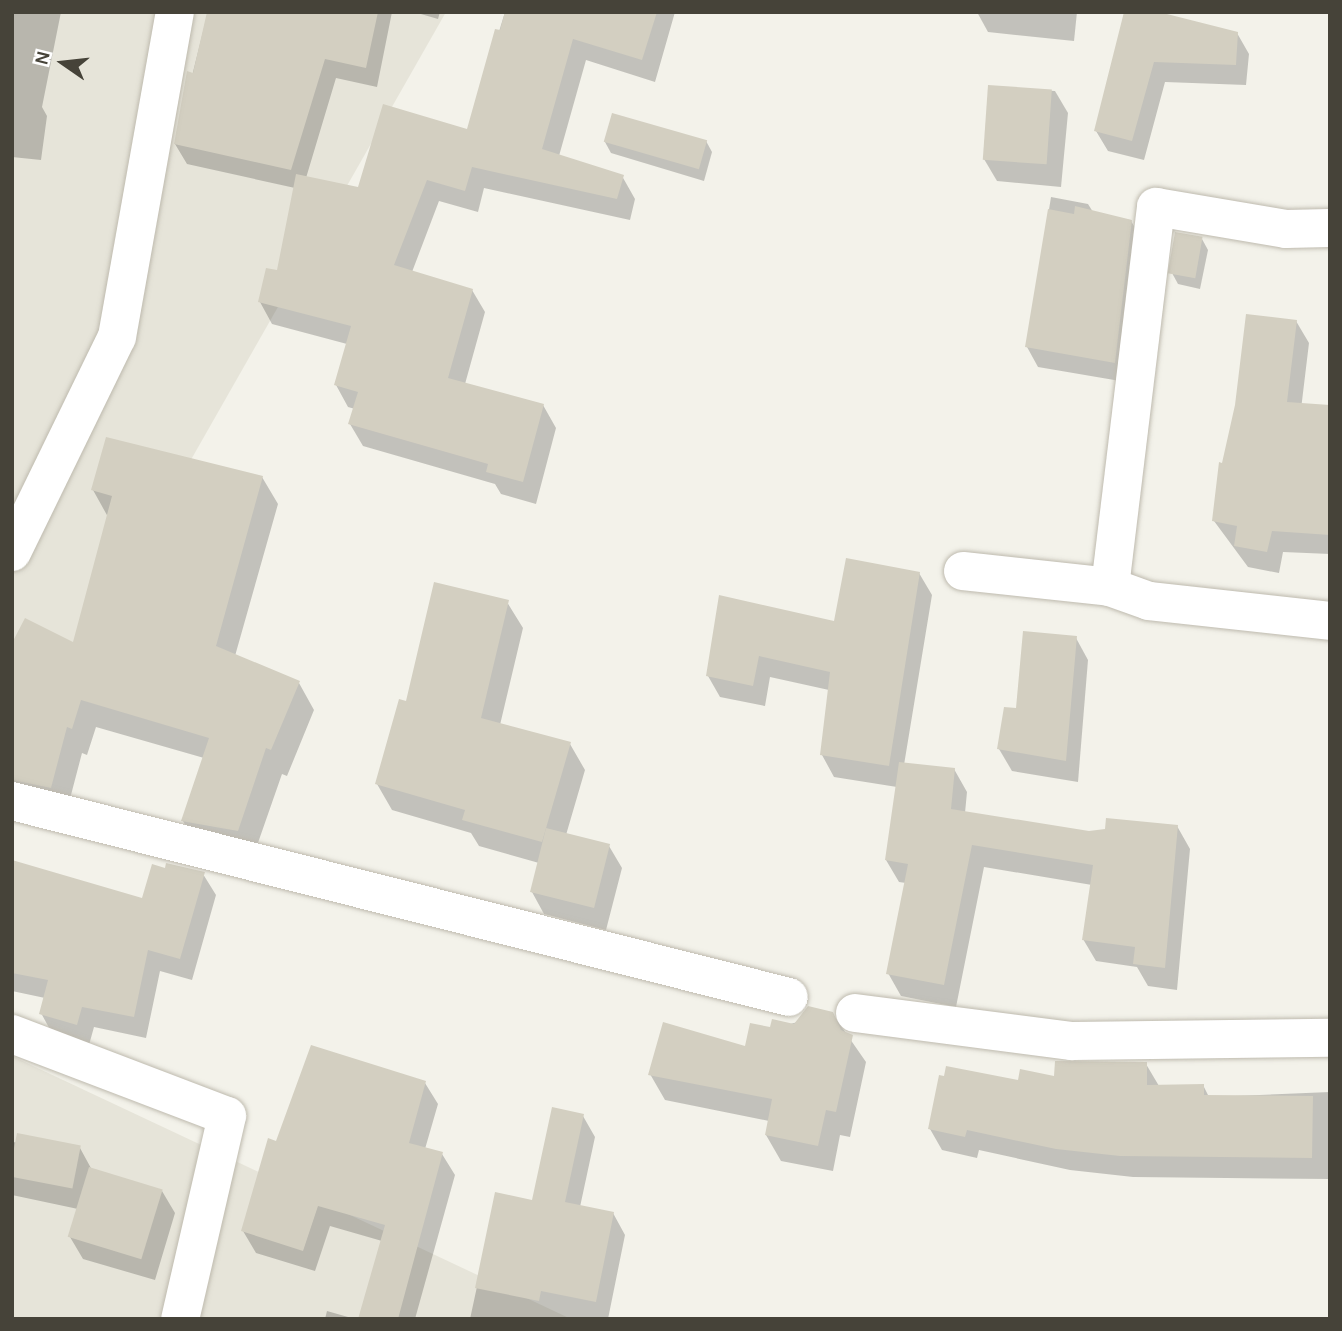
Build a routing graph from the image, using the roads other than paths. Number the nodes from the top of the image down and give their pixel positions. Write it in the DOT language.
graph roads {
  1 [pos="175,12"];
  2 [pos="1330,228"];
  3 [pos="12,552"];
  4 [pos="963,571"];
  5 [pos="1110,587"];
  6 [pos="1330,621"];
  7 [pos="12,801"];
  8 [pos="789,997"];
  9 [pos="855,1013"];
  10 [pos="12,1034"];
  11 [pos="1330,1038"];
  12 [pos="180,1319"];
  1 -- 3 [label="street"];
  2 -- 5 [label="street"];
  4 -- 5 [label="street"];
  5 -- 6 [label="street"];
  7 -- 8 [label="street"];
  9 -- 11 [label="street"];
  10 -- 12 [label="street"];
}
